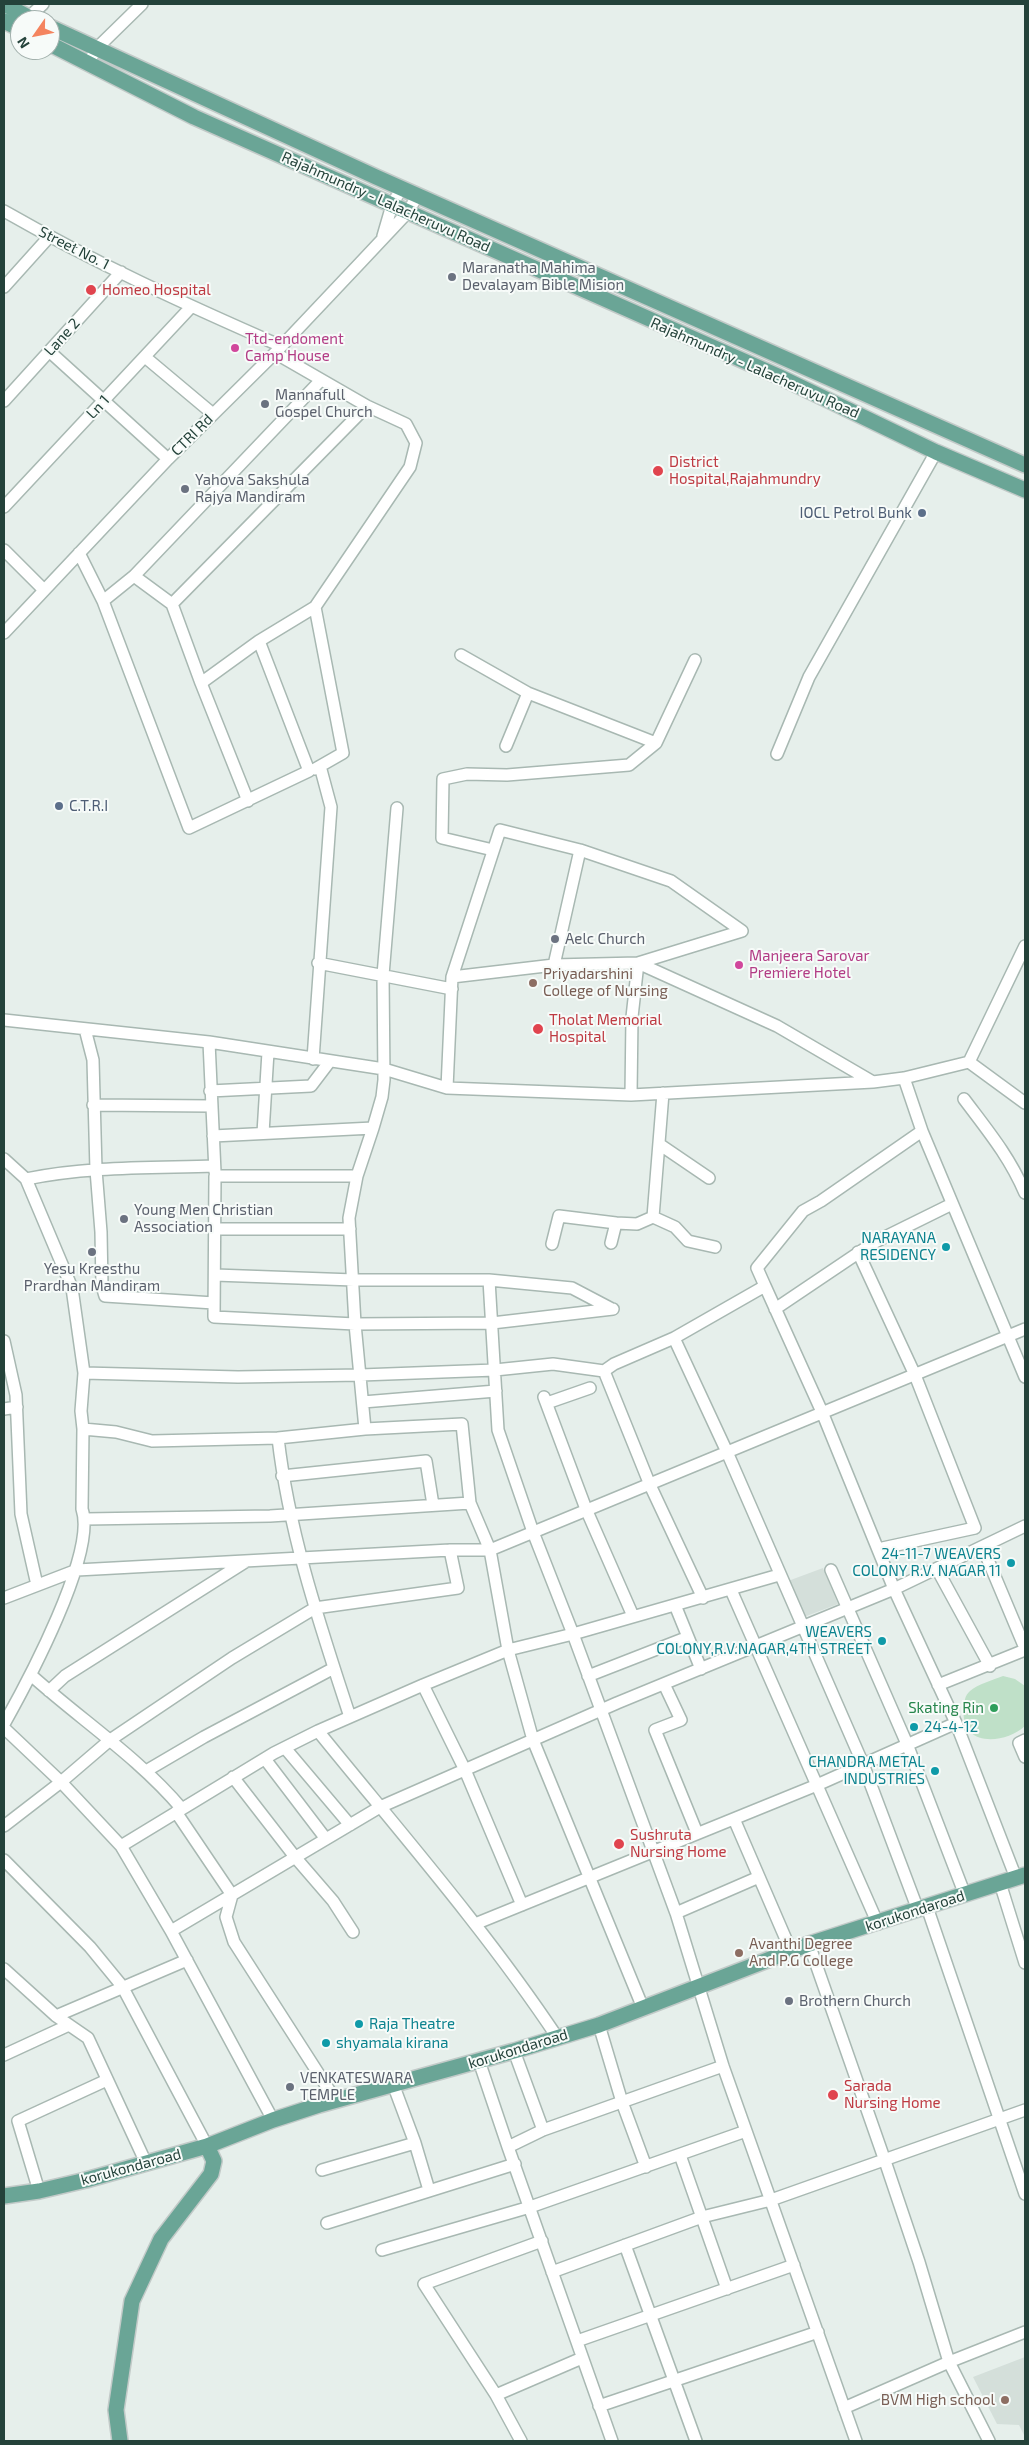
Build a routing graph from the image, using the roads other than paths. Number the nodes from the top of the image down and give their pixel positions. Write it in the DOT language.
graph roads {
  1 [pos="142,4"];
  2 [pos="60,32"];
  3 [pos="60,49"];
  4 [pos="96,49"];
  5 [pos="88,64"];
  6 [pos="402,189"];
  7 [pos="417,196"];
  8 [pos="392,205"];
  9 [pos="4,211"];
  10 [pos="408,212"];
  11 [pos="49,237"];
  12 [pos="383,238"];
  13 [pos="121,272"];
  14 [pos="4,287"];
  15 [pos="191,307"];
  16 [pos="278,349"];
  17 [pos="49,351"];
  18 [pos="145,358"];
  19 [pos="321,380"];
  20 [pos="4,401"];
  21 [pos="104,401"];
  22 [pos="367,406"];
  23 [pos="213,414"];
  24 [pos="936,452"];
  25 [pos="168,459"];
  26 [pos="1025,465"];
  27 [pos="1025,490"];
  28 [pos="4,507"];
  29 [pos="4,550"];
  30 [pos="79,553"];
  31 [pos="134,576"];
  32 [pos="44,590"];
  33 [pos="103,601"];
  34 [pos="172,604"];
  35 [pos="315,607"];
  36 [pos="4,633"];
  37 [pos="259,641"];
  38 [pos="461,655"];
  39 [pos="695,660"];
  40 [pos="200,683"];
  41 [pos="528,693"];
  42 [pos="656,743"];
  43 [pos="506,746"];
  44 [pos="777,754"];
  45 [pos="320,766"];
  46 [pos="309,771"];
  47 [pos="248,801"];
  48 [pos="397,808"];
  49 [pos="493,850"];
  50 [pos="580,850"];
  51 [pos="1025,946"];
  52 [pos="318,963"];
  53 [pos="638,963"];
  54 [pos="554,964"];
  55 [pos="383,975"];
  56 [pos="452,983"];
  57 [pos="4,1020"];
  58 [pos="85,1029"];
  59 [pos="209,1042"];
  60 [pos="268,1052"];
  61 [pos="313,1059"];
  62 [pos="330,1061"];
  63 [pos="969,1062"];
  64 [pos="384,1070"];
  65 [pos="904,1078"];
  66 [pos="872,1082"];
  67 [pos="266,1088"];
  68 [pos="447,1088"];
  69 [pos="210,1091"];
  70 [pos="663,1093"];
  71 [pos="631,1095"];
  72 [pos="964,1099"];
  73 [pos="1025,1103"];
  74 [pos="94,1106"];
  75 [pos="211,1106"];
  76 [pos="373,1128"];
  77 [pos="922,1131"];
  78 [pos="263,1133"];
  79 [pos="213,1136"];
  80 [pos="659,1144"];
  81 [pos="4,1159"];
  82 [pos="96,1170"];
  83 [pos="215,1171"];
  84 [pos="357,1176"];
  85 [pos="709,1178"];
  86 [pos="26,1179"];
  87 [pos="1025,1193"];
  88 [pos="952,1204"];
  89 [pos="653,1217"];
  90 [pos="616,1223"];
  91 [pos="215,1229"];
  92 [pos="350,1229"];
  93 [pos="611,1243"];
  94 [pos="552,1244"];
  95 [pos="715,1247"];
  96 [pos="858,1252"];
  97 [pos="214,1275"];
  98 [pos="354,1280"];
  99 [pos="488,1280"];
  100 [pos="765,1286"];
  101 [pos="214,1303"];
  102 [pos="775,1309"];
  103 [pos="492,1322"];
  104 [pos="355,1324"];
  105 [pos="1025,1329"];
  106 [pos="1009,1336"];
  107 [pos="674,1338"];
  108 [pos="4,1342"];
  109 [pos="495,1370"];
  110 [pos="604,1372"];
  111 [pos="84,1373"];
  112 [pos="361,1375"];
  113 [pos="915,1375"];
  114 [pos="1025,1377"];
  115 [pos="590,1388"];
  116 [pos="496,1391"];
  117 [pos="363,1402"];
  118 [pos="17,1408"];
  119 [pos="4,1409"];
  120 [pos="822,1412"];
  121 [pos="83,1429"];
  122 [pos="365,1429"];
  123 [pos="278,1438"];
  124 [pos="727,1452"];
  125 [pos="282,1476"];
  126 [pos="650,1485"];
  127 [pos="470,1502"];
  128 [pos="433,1505"];
  129 [pos="586,1509"];
  130 [pos="291,1515"];
  131 [pos="86,1518"];
  132 [pos="1025,1526"];
  133 [pos="533,1532"];
  134 [pos="983,1548"];
  135 [pos="878,1549"];
  136 [pos="450,1550"];
  137 [pos="490,1550"];
  138 [pos="300,1558"];
  139 [pos="246,1561"];
  140 [pos="937,1569"];
  141 [pos="77,1570"];
  142 [pos="831,1570"];
  143 [pos="779,1575"];
  144 [pos="38,1585"];
  145 [pos="894,1589"];
  146 [pos="731,1590"];
  147 [pos="4,1598"];
  148 [pos="703,1598"];
  149 [pos="675,1605"];
  150 [pos="849,1607"];
  151 [pos="315,1608"];
  152 [pos="633,1616"];
  153 [pos="802,1627"];
  154 [pos="573,1634"];
  155 [pos="688,1637"];
  156 [pos="756,1646"];
  157 [pos="1025,1649"];
  158 [pos="508,1650"];
  159 [pos="990,1666"];
  160 [pos="334,1668"];
  161 [pos="701,1669"];
  162 [pos="32,1675"];
  163 [pos="588,1676"];
  164 [pos="664,1684"];
  165 [pos="423,1685"];
  166 [pos="938,1685"];
  167 [pos="49,1691"];
  168 [pos="601,1710"];
  169 [pos="350,1717"];
  170 [pos="4,1721"];
  171 [pos="956,1723"];
  172 [pos="318,1731"];
  173 [pos="110,1740"];
  174 [pos="533,1740"];
  175 [pos="1025,1740"];
  176 [pos="907,1744"];
  177 [pos="285,1748"];
  178 [pos="1025,1757"];
  179 [pos="265,1759"];
  180 [pos="863,1764"];
  181 [pos="466,1770"];
  182 [pos="146,1771"];
  183 [pos="233,1778"];
  184 [pos="61,1782"];
  185 [pos="817,1785"];
  186 [pos="380,1807"];
  187 [pos="179,1810"];
  188 [pos="734,1819"];
  189 [pos="350,1825"];
  190 [pos="4,1826"];
  191 [pos="696,1833"];
  192 [pos="326,1839"];
  193 [pos="120,1846"];
  194 [pos="653,1851"];
  195 [pos="295,1857"];
  196 [pos="4,1860"];
  197 [pos="590,1877"];
  198 [pos="759,1877"];
  199 [pos="1021,1877"];
  200 [pos="1000,1883"];
  201 [pos="232,1894"];
  202 [pos="965,1895"];
  203 [pos="522,1905"];
  204 [pos="922,1908"];
  205 [pos="676,1913"];
  206 [pos="475,1924"];
  207 [pos="878,1924"];
  208 [pos="172,1931"];
  209 [pos="352,1932"];
  210 [pos="809,1944"];
  211 [pos="791,1951"];
  212 [pos="188,1960"];
  213 [pos="1025,1963"];
  214 [pos="7,1976"];
  215 [pos="122,1986"];
  216 [pos="700,1988"];
  217 [pos="643,2008"];
  218 [pos="56,2016"];
  219 [pos="69,2025"];
  220 [pos="599,2025"];
  221 [pos="557,2037"];
  222 [pos="514,2051"];
  223 [pos="4,2055"];
  224 [pos="479,2061"];
  225 [pos="723,2066"];
  226 [pos="107,2080"];
  227 [pos="393,2084"];
  228 [pos="336,2100"];
  229 [pos="622,2102"];
  230 [pos="1025,2110"];
  231 [pos="1000,2119"];
  232 [pos="273,2120"];
  233 [pos="543,2130"];
  234 [pos="746,2131"];
  235 [pos="415,2143"];
  236 [pos="207,2146"];
  237 [pos="508,2147"];
  238 [pos="680,2155"];
  239 [pos="885,2161"];
  240 [pos="146,2163"];
  241 [pos="515,2164"];
  242 [pos="646,2167"];
  243 [pos="322,2170"];
  244 [pos="429,2190"];
  245 [pos="39,2191"];
  246 [pos="1025,2194"];
  247 [pos="4,2196"];
  248 [pos="771,2200"];
  249 [pos="530,2207"];
  250 [pos="702,2217"];
  251 [pos="327,2223"];
  252 [pos="542,2241"];
  253 [pos="625,2245"];
  254 [pos="382,2250"];
  255 [pos="794,2264"];
  256 [pos="552,2272"];
  257 [pos="727,2289"];
  258 [pos="649,2316"];
  259 [pos="818,2332"];
  260 [pos="1025,2332"];
  261 [pos="577,2341"];
  262 [pos="582,2358"];
  263 [pos="949,2362"];
  264 [pos="673,2381"];
  265 [pos="496,2395"];
  266 [pos="599,2406"];
  267 [pos="844,2408"];
  268 [pos="120,2441"];
  269 [pos="521,2441"];
  270 [pos="612,2441"];
  271 [pos="696,2441"];
  272 [pos="856,2441"];
  273 [pos="989,2441"];
  1 -- 4 [label="street"];
  2 -- 4 [label="main road"];
  3 -- 5 [label="main road, Rajahmundry - Lalacheruvu Road"];
  4 -- 5 [label="street"];
  4 -- 6 [label="main road"];
  5 -- 8 [label="main road, Rajahmundry - Lalacheruvu Road"];
  6 -- 7 [label="main road"];
  6 -- 8 [label="street, CTRI Rd"];
  7 -- 10 [label="street, CTRI Rd"];
  7 -- 26 [label="main road"];
  8 -- 10 [label="main road, Rajahmundry - Lalacheruvu Road"];
  8 -- 12 [label="street, CTRI Rd"];
  9 -- 11 [label="street, Street No. 1"];
  10 -- 12 [label="street, CTRI Rd"];
  10 -- 24 [label="main road, Rajahmundry - Lalacheruvu Road"];
  11 -- 13 [label="street, Street No. 1"];
  11 -- 14 [label="street"];
  12 -- 16 [label="street, CTRI Rd"];
  13 -- 15 [label="street, Street No. 1"];
  13 -- 17 [label="street, Lane 2"];
  15 -- 16 [label="street, Street No. 1"];
  15 -- 18 [label="street, Ln 1"];
  16 -- 19 [label="street, Street No. 1"];
  16 -- 23 [label="street, CTRI Rd"];
  17 -- 20 [label="street, Lane 2"];
  17 -- 21 [label="street"];
  18 -- 21 [label="street, Ln 1"];
  18 -- 23 [label="street"];
  19 -- 22 [label="street, Street No. 1"];
  19 -- 31 [label="street"];
  21 -- 25 [label="street"];
  21 -- 28 [label="street, Ln 1"];
  22 -- 34 [label="street"];
  22 -- 35 [label="street, Street No. 1"];
  23 -- 25 [label="street, CTRI Rd"];
  24 -- 27 [label="main road, Rajahmundry - Lalacheruvu Road"];
  24 -- 44 [label="street"];
  25 -- 30 [label="street, CTRI Rd"];
  29 -- 32 [label="street"];
  30 -- 32 [label="street, CTRI Rd"];
  30 -- 33 [label="street"];
  31 -- 33 [label="street"];
  31 -- 34 [label="street"];
  32 -- 36 [label="street, CTRI Rd"];
  33 -- 47 [label="street"];
  34 -- 40 [label="street"];
  35 -- 37 [label="street"];
  35 -- 45 [label="street"];
  37 -- 40 [label="street"];
  37 -- 46 [label="street"];
  38 -- 41 [label="street"];
  39 -- 42 [label="street"];
  40 -- 47 [label="street"];
  41 -- 42 [label="street"];
  41 -- 43 [label="street"];
  42 -- 49 [label="street"];
  45 -- 46 [label="street"];
  45 -- 52 [label="street"];
  46 -- 47 [label="street"];
  48 -- 55 [label="street"];
  49 -- 50 [label="street"];
  49 -- 56 [label="street"];
  50 -- 53 [label="street"];
  50 -- 54 [label="street"];
  51 -- 63 [label="street"];
  52 -- 55 [label="street"];
  52 -- 61 [label="street"];
  53 -- 54 [label="street"];
  53 -- 66 [label="street"];
  53 -- 71 [label="street"];
  54 -- 56 [label="street"];
  55 -- 56 [label="street"];
  55 -- 64 [label="street"];
  56 -- 68 [label="street"];
  57 -- 58 [label="street"];
  58 -- 59 [label="street"];
  58 -- 74 [label="street"];
  59 -- 60 [label="street"];
  59 -- 69 [label="street"];
  60 -- 61 [label="street"];
  60 -- 67 [label="street"];
  61 -- 62 [label="street"];
  62 -- 64 [label="street"];
  62 -- 67 [label="street"];
  63 -- 65 [label="street"];
  63 -- 73 [label="street"];
  64 -- 68 [label="street"];
  64 -- 76 [label="street"];
  65 -- 66 [label="street"];
  65 -- 77 [label="street"];
  66 -- 70 [label="street"];
  67 -- 69 [label="street"];
  67 -- 78 [label="street"];
  68 -- 71 [label="street"];
  69 -- 75 [label="street"];
  70 -- 71 [label="street"];
  70 -- 80 [label="street"];
  72 -- 87 [label="street"];
  74 -- 75 [label="street"];
  74 -- 82 [label="street"];
  75 -- 79 [label="street"];
  76 -- 78 [label="street"];
  76 -- 84 [label="street"];
  77 -- 88 [label="street"];
  77 -- 100 [label="street"];
  78 -- 79 [label="street"];
  79 -- 83 [label="street"];
  80 -- 85 [label="street"];
  80 -- 89 [label="street"];
  81 -- 86 [label="street"];
  82 -- 83 [label="street"];
  82 -- 86 [label="street"];
  82 -- 101 [label="street"];
  83 -- 84 [label="street"];
  83 -- 91 [label="street"];
  84 -- 92 [label="street"];
  86 -- 111 [label="street"];
  88 -- 96 [label="street"];
  88 -- 106 [label="street"];
  89 -- 90 [label="street"];
  89 -- 95 [label="street"];
  90 -- 93 [label="street"];
  90 -- 94 [label="street"];
  91 -- 92 [label="street"];
  91 -- 97 [label="street"];
  92 -- 98 [label="street"];
  96 -- 102 [label="street"];
  96 -- 113 [label="street"];
  97 -- 98 [label="street"];
  97 -- 101 [label="street"];
  98 -- 99 [label="street"];
  98 -- 104 [label="street"];
  99 -- 103 [label="street"];
  99 -- 103 [label="street"];
  100 -- 102 [label="street"];
  100 -- 107 [label="street"];
  101 -- 104 [label="street"];
  102 -- 120 [label="street"];
  103 -- 104 [label="street"];
  103 -- 109 [label="street"];
  104 -- 112 [label="street"];
  105 -- 106 [label="street"];
  106 -- 113 [label="street"];
  106 -- 114 [label="street"];
  107 -- 110 [label="street"];
  107 -- 124 [label="street"];
  108 -- 118 [label="street"];
  109 -- 110 [label="street"];
  109 -- 112 [label="street"];
  109 -- 116 [label="street"];
  110 -- 126 [label="street"];
  111 -- 112 [label="street"];
  111 -- 121 [label="street"];
  112 -- 117 [label="street"];
  113 -- 120 [label="street"];
  113 -- 135 [label="street"];
  115 -- 129 [label="street"];
  116 -- 117 [label="street"];
  116 -- 133 [label="street"];
  117 -- 122 [label="street"];
  118 -- 119 [label="street"];
  118 -- 144 [label="street"];
  120 -- 124 [label="street"];
  120 -- 135 [label="street"];
  121 -- 123 [label="street"];
  121 -- 131 [label="street"];
  122 -- 123 [label="street"];
  122 -- 127 [label="street"];
  123 -- 125 [label="street"];
  124 -- 126 [label="street"];
  124 -- 143 [label="street"];
  125 -- 128 [label="street"];
  125 -- 130 [label="street"];
  126 -- 129 [label="street"];
  126 -- 148 [label="street"];
  127 -- 128 [label="street"];
  127 -- 137 [label="street"];
  128 -- 130 [label="street"];
  129 -- 133 [label="street"];
  129 -- 152 [label="street"];
  130 -- 131 [label="street"];
  130 -- 138 [label="street"];
  131 -- 141 [label="street"];
  132 -- 134 [label="street"];
  133 -- 137 [label="street"];
  133 -- 154 [label="street"];
  134 -- 140 [label="street"];
  134 -- 157 [label="street"];
  135 -- 145 [label="street"];
  136 -- 137 [label="street"];
  136 -- 138 [label="street"];
  136 -- 151 [label="street"];
  137 -- 158 [label="street"];
  138 -- 139 [label="street"];
  138 -- 151 [label="street"];
  139 -- 141 [label="street"];
  139 -- 167 [label="street"];
  140 -- 145 [label="street"];
  140 -- 159 [label="street"];
  141 -- 144 [label="street"];
  141 -- 162 [label="street"];
  142 -- 150 [label="street"];
  143 -- 146 [label="street"];
  143 -- 153 [label="street"];
  144 -- 147 [label="street"];
  145 -- 150 [label="street"];
  145 -- 166 [label="street"];
  146 -- 148 [label="street"];
  146 -- 156 [label="street"];
  148 -- 149 [label="street"];
  149 -- 152 [label="street"];
  149 -- 155 [label="street"];
  150 -- 153 [label="street"];
  150 -- 176 [label="street"];
  151 -- 160 [label="street"];
  151 -- 173 [label="street"];
  152 -- 154 [label="street"];
  153 -- 156 [label="street"];
  153 -- 180 [label="street"];
  154 -- 158 [label="street"];
  154 -- 163 [label="street"];
  155 -- 161 [label="street"];
  155 -- 163 [label="street"];
  156 -- 161 [label="street"];
  156 -- 185 [label="street"];
  157 -- 159 [label="street"];
  158 -- 165 [label="street"];
  158 -- 174 [label="street"];
  159 -- 166 [label="street"];
  160 -- 169 [label="street"];
  160 -- 182 [label="street"];
  161 -- 164 [label="street"];
  162 -- 167 [label="street"];
  162 -- 170 [label="street"];
  163 -- 168 [label="street"];
  164 -- 168 [label="street"];
  164 -- 191 [label="street"];
  165 -- 169 [label="street"];
  165 -- 181 [label="street"];
  166 -- 171 [label="street"];
  167 -- 173 [label="street"];
  168 -- 174 [label="street"];
  168 -- 194 [label="street"];
  169 -- 172 [label="street"];
  170 -- 184 [label="street"];
  171 -- 176 [label="street"];
  171 -- 199 [label="street"];
  172 -- 177 [label="street"];
  172 -- 186 [label="street"];
  173 -- 182 [label="street"];
  173 -- 184 [label="street"];
  174 -- 181 [label="street"];
  174 -- 197 [label="street"];
  175 -- 178 [label="street"];
  176 -- 180 [label="street"];
  176 -- 202 [label="street"];
  177 -- 179 [label="street"];
  177 -- 189 [label="street"];
  179 -- 183 [label="street"];
  179 -- 192 [label="street"];
  180 -- 185 [label="street"];
  180 -- 204 [label="street"];
  181 -- 186 [label="street"];
  181 -- 203 [label="street"];
  182 -- 187 [label="street"];
  183 -- 187 [label="street"];
  183 -- 195 [label="street"];
  184 -- 190 [label="street"];
  184 -- 193 [label="street"];
  185 -- 188 [label="street"];
  185 -- 207 [label="street"];
  186 -- 189 [label="street"];
  186 -- 206 [label="street"];
  187 -- 193 [label="street"];
  187 -- 201 [label="street"];
  188 -- 191 [label="street"];
  188 -- 198 [label="street"];
  189 -- 192 [label="street"];
  191 -- 194 [label="street"];
  192 -- 195 [label="street"];
  193 -- 208 [label="street"];
  194 -- 197 [label="street"];
  194 -- 205 [label="street"];
  195 -- 201 [label="street"];
  195 -- 209 [label="street"];
  196 -- 215 [label="street"];
  197 -- 203 [label="street"];
  197 -- 217 [label="street"];
  198 -- 205 [label="street"];
  198 -- 211 [label="street"];
  199 -- 200 [label="main road, korukondaroad"];
  200 -- 202 [label="main road, korukondaroad"];
  200 -- 213 [label="street"];
  201 -- 208 [label="street"];
  201 -- 228 [label="street"];
  202 -- 204 [label="main road, korukondaroad"];
  203 -- 206 [label="street"];
  204 -- 207 [label="main road, korukondaroad"];
  204 -- 231 [label="street"];
  205 -- 216 [label="street"];
  206 -- 221 [label="street"];
  207 -- 210 [label="main road, korukondaroad"];
  208 -- 212 [label="street"];
  210 -- 211 [label="main road, korukondaroad"];
  210 -- 239 [label="street"];
  211 -- 216 [label="main road, korukondaroad"];
  212 -- 215 [label="street"];
  212 -- 232 [label="street"];
  214 -- 218 [label="street"];
  215 -- 218 [label="street"];
  215 -- 236 [label="street"];
  216 -- 217 [label="main road, korukondaroad"];
  216 -- 225 [label="street"];
  217 -- 220 [label="main road, korukondaroad"];
  218 -- 219 [label="street"];
  219 -- 223 [label="street"];
  219 -- 226 [label="street"];
  220 -- 221 [label="main road, korukondaroad"];
  220 -- 229 [label="street"];
  221 -- 222 [label="main road, korukondaroad"];
  222 -- 224 [label="main road, korukondaroad"];
  222 -- 233 [label="street"];
  224 -- 227 [label="main road, korukondaroad"];
  224 -- 237 [label="street"];
  225 -- 229 [label="street"];
  225 -- 234 [label="street"];
  226 -- 240 [label="street"];
  226 -- 245 [label="street"];
  227 -- 228 [label="main road, korukondaroad"];
  227 -- 235 [label="street"];
  228 -- 232 [label="main road, korukondaroad"];
  229 -- 233 [label="street"];
  229 -- 242 [label="street"];
  230 -- 231 [label="street"];
  231 -- 239 [label="street"];
  231 -- 246 [label="street"];
  232 -- 236 [label="main road, korukondaroad"];
  233 -- 237 [label="street"];
  234 -- 238 [label="street"];
  234 -- 248 [label="street"];
  235 -- 243 [label="street"];
  235 -- 244 [label="street"];
  236 -- 240 [label="main road, korukondaroad"];
  236 -- 268 [label="main road"];
  237 -- 241 [label="street"];
  238 -- 242 [label="street"];
  238 -- 250 [label="street"];
  239 -- 248 [label="street"];
  239 -- 263 [label="street"];
  240 -- 245 [label="main road, korukondaroad"];
  241 -- 244 [label="street"];
  241 -- 249 [label="street"];
  242 -- 249 [label="street"];
  244 -- 251 [label="street"];
  245 -- 247 [label="main road, korukondaroad"];
  248 -- 250 [label="street"];
  248 -- 255 [label="street"];
  249 -- 252 [label="street"];
  249 -- 254 [label="street"];
  250 -- 253 [label="street"];
  250 -- 257 [label="street"];
  252 -- 256 [label="street"];
  252 -- 265 [label="street"];
  253 -- 256 [label="street"];
  253 -- 258 [label="street"];
  255 -- 257 [label="street"];
  255 -- 259 [label="street"];
  256 -- 261 [label="street"];
  257 -- 258 [label="street"];
  258 -- 261 [label="street"];
  258 -- 264 [label="street"];
  259 -- 264 [label="street"];
  259 -- 267 [label="street"];
  260 -- 263 [label="street"];
  261 -- 262 [label="street"];
  262 -- 265 [label="street"];
  262 -- 266 [label="street"];
  263 -- 267 [label="street"];
  263 -- 273 [label="street"];
  264 -- 266 [label="street"];
  264 -- 271 [label="street"];
  265 -- 269 [label="street"];
  266 -- 270 [label="street"];
  267 -- 272 [label="street"];
}
